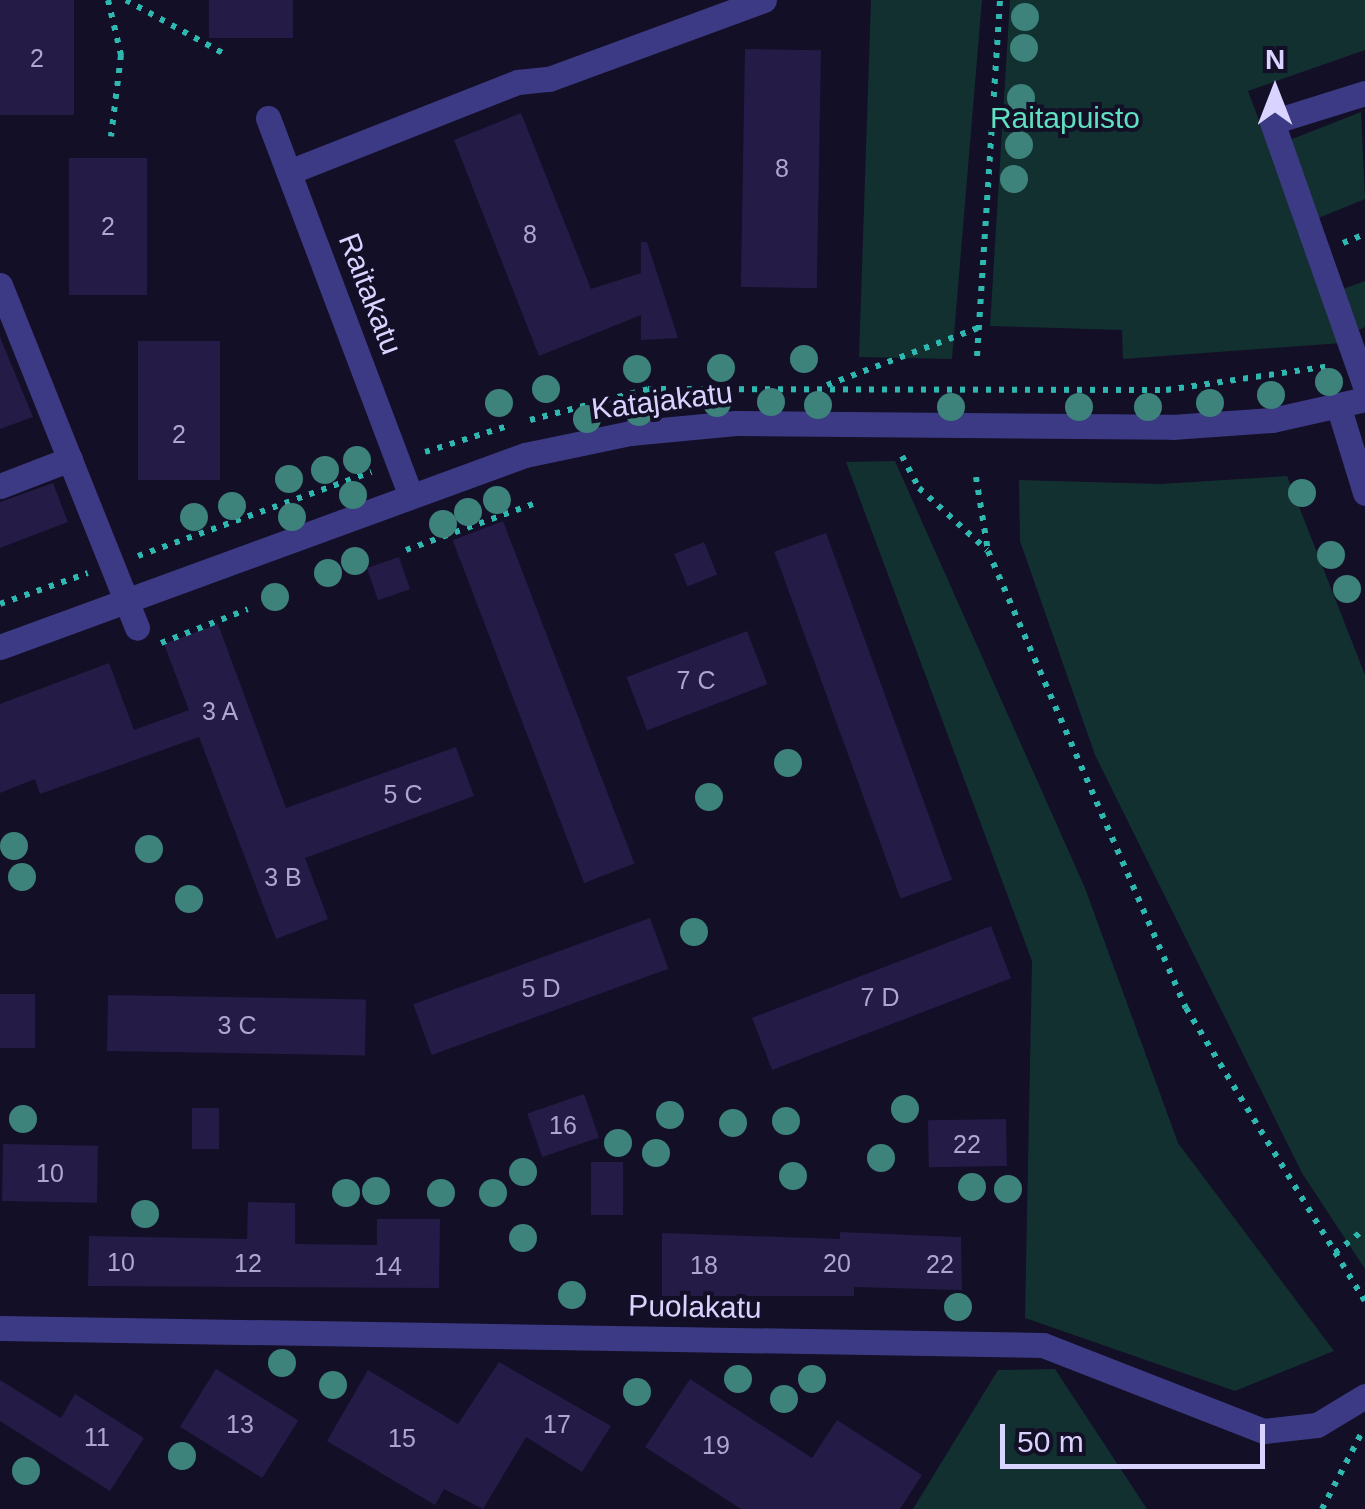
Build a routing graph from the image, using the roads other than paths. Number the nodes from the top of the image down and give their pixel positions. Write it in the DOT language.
graph roads {
  1 [pos="764,0"];
  2 [pos="1365,93"];
  3 [pos="268,118"];
  4 [pos="289,172"];
  5 [pos="0,286"];
  6 [pos="1365,386"];
  7 [pos="1365,399"];
  8 [pos="1338,405"];
  9 [pos="70,459"];
  10 [pos="0,486"];
  11 [pos="1365,493"];
  12 [pos="410,494"];
  13 [pos="126,600"];
  14 [pos="147,636"];
  15 [pos="0,647"];
  16 [pos="0,1328"];
  17 [pos="1365,1396"];
  1 -- 4 [label="street"];
  2 -- 6 [label="street"];
  3 -- 4 [label="street, Raitakatu"];
  4 -- 12 [label="street, Raitakatu"];
  5 -- 9 [label="street"];
  7 -- 8 [label="street, Katajakatu"];
  8 -- 11 [label="street"];
  8 -- 12 [label="street, Katajakatu"];
  9 -- 10 [label="street"];
  9 -- 13 [label="street"];
  12 -- 13 [label="street, Katajakatu"];
  13 -- 14 [label="street"];
  13 -- 15 [label="street, Katajakatu"];
  16 -- 17 [label="street, Puolakatu"];
}
